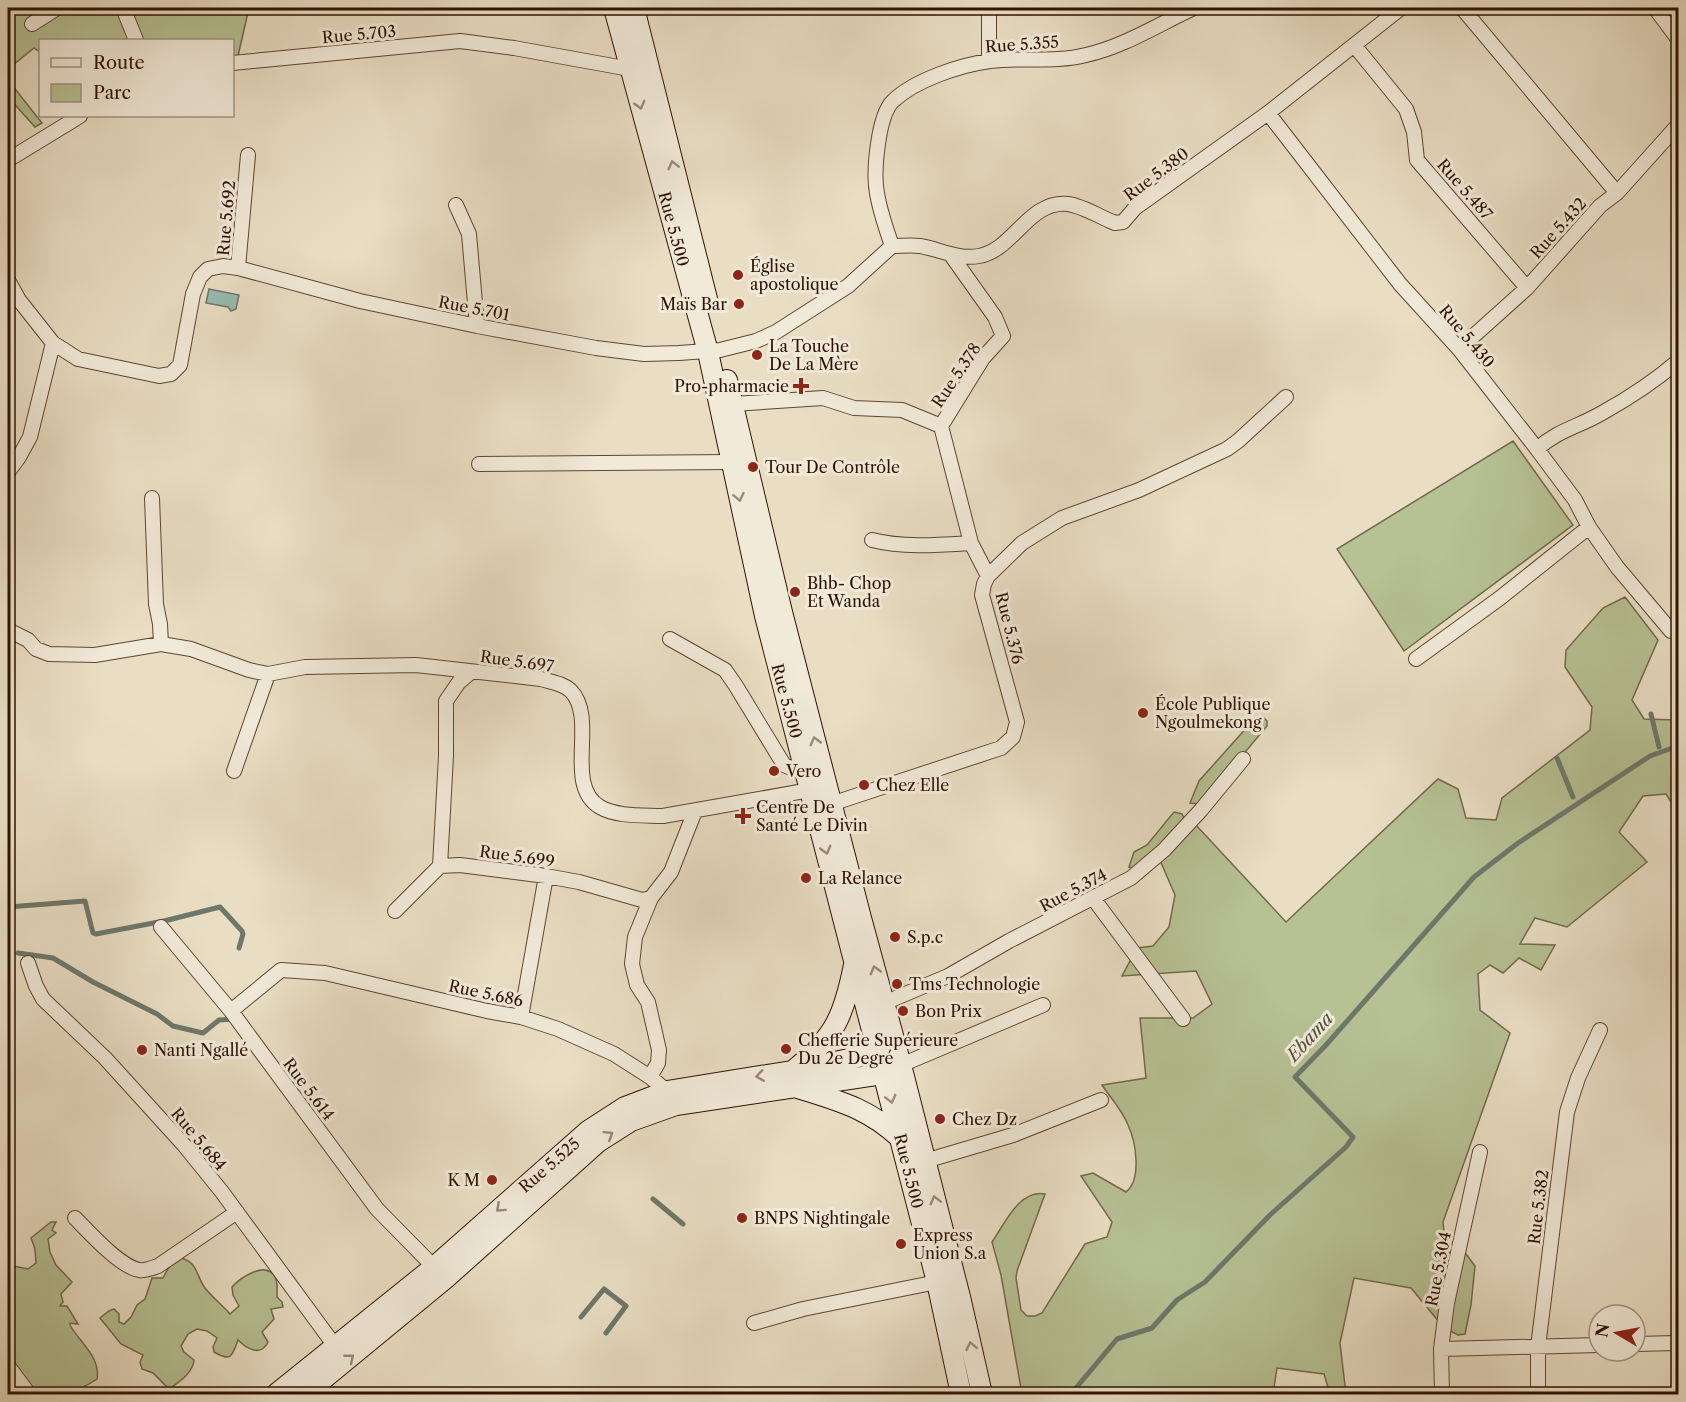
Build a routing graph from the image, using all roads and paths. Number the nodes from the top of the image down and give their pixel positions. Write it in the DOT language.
graph roads {
  1 [pos="57,8"];
  2 [pos="123,8"];
  3 [pos="614,8"];
  4 [pos="634,8"];
  5 [pos="989,8"];
  6 [pos="1194,8"];
  7 [pos="1401,8"];
  8 [pos="1462,8"];
  9 [pos="1655,8"];
  10 [pos="32,24"];
  11 [pos="136,39"];
  12 [pos="1678,39"];
  13 [pos="1354,45"];
  14 [pos="989,61"];
  15 [pos="234,63"];
  16 [pos="630,69"];
  17 [pos="1268,113"];
  18 [pos="78,117"];
  19 [pos="1678,125"];
  20 [pos="248,155"];
  21 [pos="8,160"];
  22 [pos="1617,193"];
  23 [pos="456,205"];
  24 [pos="892,246"];
  25 [pos="951,255"];
  26 [pos="238,268"];
  27 [pos="8,280"];
  28 [pos="1527,288"];
  29 [pos="477,326"];
  30 [pos="53,343"];
  31 [pos="1458,349"];
  32 [pos="714,351"];
  33 [pos="1678,361"];
  34 [pos="1286,397"];
  35 [pos="733,404"];
  36 [pos="941,426"];
  37 [pos="1537,449"];
  38 [pos="732,462"];
  39 [pos="479,464"];
  40 [pos="8,472"];
  41 [pos="152,498"];
  42 [pos="1589,527"];
  43 [pos="872,540"];
  44 [pos="971,543"];
  45 [pos="988,576"];
  46 [pos="8,630"];
  47 [pos="1671,631"];
  48 [pos="670,639"];
  49 [pos="161,644"];
  50 [pos="1416,659"];
  51 [pos="471,672"];
  52 [pos="268,674"];
  53 [pos="1242,759"];
  54 [pos="804,767"];
  55 [pos="234,771"];
  56 [pos="810,790"];
  57 [pos="831,804"];
  58 [pos="695,811"];
  59 [pos="440,866"];
  60 [pos="546,876"];
  61 [pos="651,898"];
  62 [pos="1094,898"];
  63 [pos="395,911"];
  64 [pos="161,927"];
  65 [pos="855,960"];
  66 [pos="28,963"];
  67 [pos="884,1003"];
  68 [pos="1043,1005"];
  69 [pos="231,1011"];
  70 [pos="521,1017"];
  71 [pos="1184,1019"];
  72 [pos="1600,1030"];
  73 [pos="893,1062"];
  74 [pos="650,1077"];
  75 [pos="792,1079"];
  76 [pos="667,1091"];
  77 [pos="1101,1100"];
  78 [pos="900,1138"];
  79 [pos="1480,1152"];
  80 [pos="925,1161"];
  81 [pos="237,1212"];
  82 [pos="75,1218"];
  83 [pos="434,1267"];
  84 [pos="937,1282"];
  85 [pos="754,1323"];
  86 [pos="1678,1343"];
  87 [pos="1647,1344"];
  88 [pos="1587,1345"];
  89 [pos="335,1346"];
  90 [pos="1538,1347"];
  91 [pos="1441,1348"];
  92 [pos="8,1366"];
  93 [pos="29,1395"];
  94 [pos="276,1395"];
  95 [pos="305,1395"];
  96 [pos="961,1395"];
  97 [pos="982,1395"];
  98 [pos="1442,1395"];
  99 [pos="1538,1395"];
  1 -- 10 [label="street"];
  2 -- 11 [label="street"];
  3 -- 16 [label="main road, Rue 5.500"];
  32 -- 4 [label="main road, Rue 5.500, one-way"];
  5 -- 14 [label="street"];
  6 -- 14 [label="street, Rue 5.355"];
  7 -- 13 [label="street, Rue 5.380"];
  8 -- 22 [label="street"];
  9 -- 12 [label="street"];
  13 -- 17 [label="street, Rue 5.380"];
  13 -- 28 [label="street, Rue 5.487"];
  14 -- 24 [label="street, Rue 5.355"];
  15 -- 16 [label="street, Rue 5.703"];
  16 -- 32 [label="main road, Rue 5.500, one-way"];
  17 -- 25 [label="street, Rue 5.380"];
  17 -- 31 [label="street, Rue 5.430"];
  18 -- 21 [label="street"];
  19 -- 22 [label="street, Rue 5.432"];
  20 -- 26 [label="street, Rue 5.692"];
  22 -- 28 [label="street, Rue 5.432"];
  23 -- 29 [label="street"];
  24 -- 25 [label="street, Rue 5.380"];
  24 -- 32 [label="street"];
  25 -- 36 [label="street, Rue 5.378"];
  26 -- 29 [label="street, Rue 5.701"];
  26 -- 30 [label="street, Rue 5.692"];
  27 -- 30 [label="street"];
  28 -- 31 [label="street, Rue 5.432"];
  29 -- 32 [label="street, Rue 5.701"];
  30 -- 40 [label="street"];
  31 -- 37 [label="street, Rue 5.430"];
  32 -- 35 [label="main road, Rue 5.500"];
  32 -- 38 [label="main road, Rue 5.500"];
  33 -- 37 [label="street"];
  34 -- 45 [label="street, Rue 5.376"];
  35 -- 36 [label="street, Rue 5.378"];
  57 -- 35 [label="main road, Rue 5.500, one-way"];
  36 -- 44 [label="street"];
  37 -- 42 [label="street, Rue 5.430"];
  38 -- 39 [label="street"];
  38 -- 54 [label="main road, Rue 5.500, one-way"];
  41 -- 49 [label="street"];
  42 -- 47 [label="street, Rue 5.430"];
  42 -- 50 [label="street"];
  43 -- 44 [label="street"];
  44 -- 45 [label="street"];
  45 -- 57 [label="street, Rue 5.376"];
  46 -- 49 [label="street, Rue 5.697"];
  48 -- 54 [label="street"];
  49 -- 52 [label="street, Rue 5.697"];
  51 -- 52 [label="street, Rue 5.697"];
  51 -- 58 [label="street, Rue 5.697"];
  51 -- 59 [label="street"];
  52 -- 55 [label="street"];
  53 -- 62 [label="street, Rue 5.374"];
  54 -- 56 [label="main road, Rue 5.500"];
  56 -- 58 [label="street, Rue 5.697"];
  56 -- 65 [label="main road, Rue 5.500, one-way"];
  67 -- 57 [label="main road, Rue 5.500, one-way"];
  58 -- 61 [label="street"];
  59 -- 60 [label="street, Rue 5.699"];
  59 -- 63 [label="street"];
  60 -- 61 [label="street, Rue 5.699"];
  60 -- 70 [label="street"];
  61 -- 74 [label="street"];
  62 -- 67 [label="street, Rue 5.374"];
  62 -- 71 [label="street"];
  64 -- 69 [label="street, Rue 5.614"];
  65 -- 73 [label="main road, Rue 5.500"];
  65 -- 75 [label="main road"];
  66 -- 81 [label="street, Rue 5.684"];
  67 -- 73 [label="main road, Rue 5.500"];
  68 -- 73 [label="street"];
  69 -- 70 [label="street, Rue 5.686"];
  69 -- 83 [label="street, Rue 5.614"];
  70 -- 74 [label="street, Rue 5.686"];
  72 -- 90 [label="street, Rue 5.382"];
  73 -- 75 [label="main road, Rue 5.525"];
  73 -- 78 [label="main road, Rue 5.500, one-way"];
  73 -- 80 [label="main road, Rue 5.500"];
  74 -- 76 [label="street, Rue 5.686"];
  75 -- 76 [label="main road, Rue 5.525, one-way"];
  75 -- 78 [label="main road"];
  95 -- 75 [label="main road, Rue 5.525, one-way"];
  76 -- 83 [label="main road, Rue 5.525, one-way"];
  77 -- 80 [label="street"];
  78 -- 84 [label="main road, Rue 5.500"];
  79 -- 91 [label="street, Rue 5.304"];
  97 -- 80 [label="main road, Rue 5.500, one-way"];
  81 -- 82 [label="street"];
  81 -- 89 [label="street, Rue 5.684"];
  83 -- 89 [label="main road, Rue 5.525"];
  84 -- 85 [label="street"];
  84 -- 96 [label="main road, Rue 5.500"];
  86 -- 87 [label="street"];
  88 -- 90 [label="street"];
  89 -- 94 [label="main road, Rue 5.525"];
  90 -- 91 [label="street"];
  90 -- 99 [label="street, Rue 5.382"];
  91 -- 98 [label="street, Rue 5.304"];
  92 -- 93 [label="street"];
}
